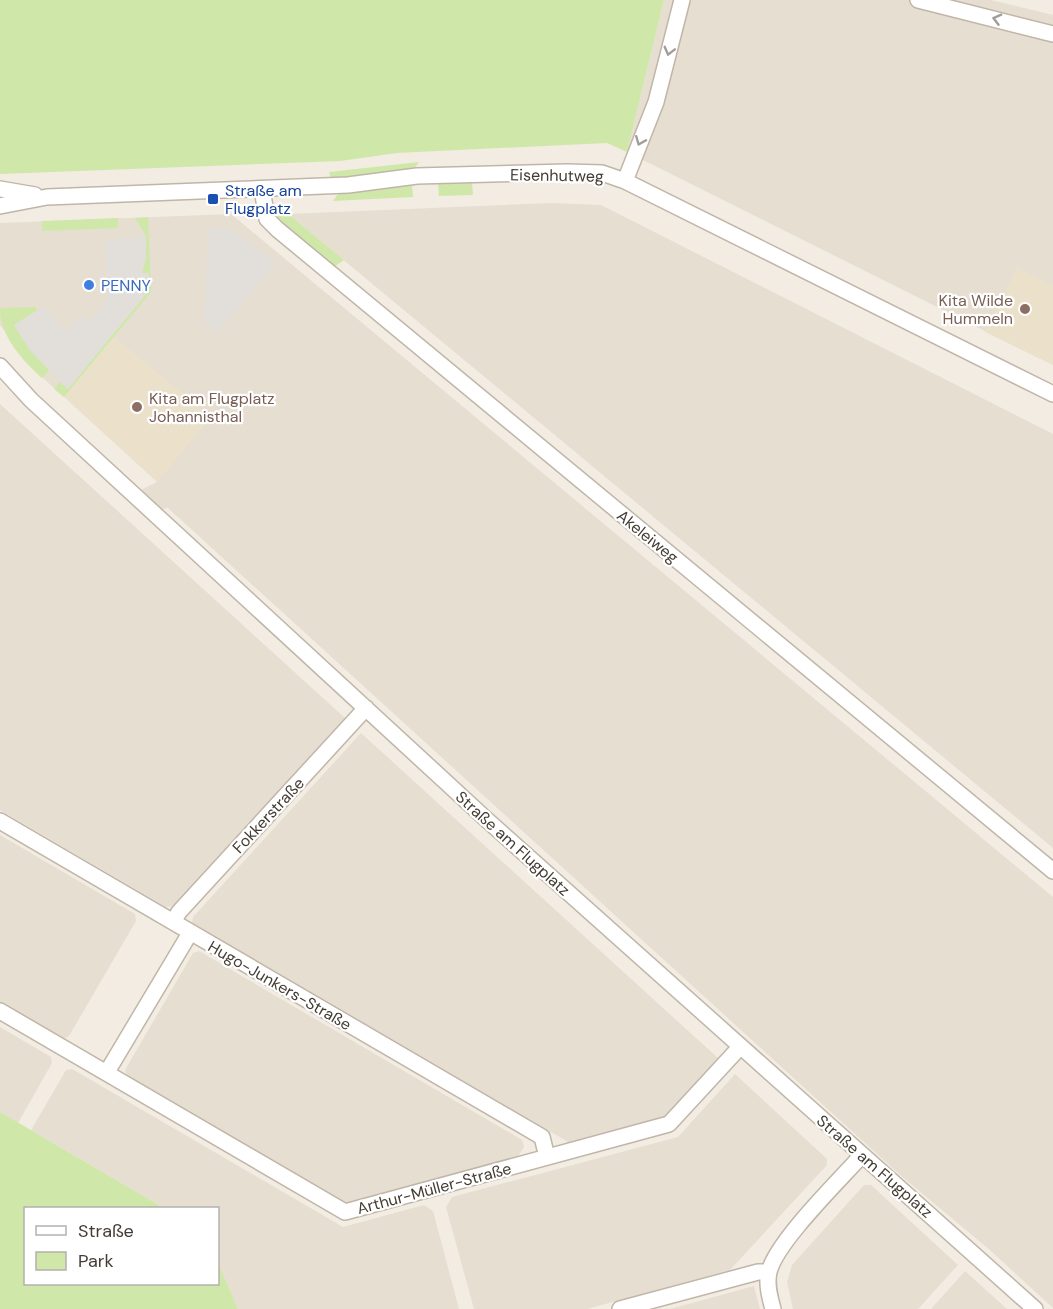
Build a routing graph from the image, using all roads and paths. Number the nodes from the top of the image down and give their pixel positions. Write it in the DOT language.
graph roads {
  1 [pos="682,0"];
  2 [pos="918,0"];
  3 [pos="1053,34"];
  4 [pos="625,180"];
  5 [pos="0,189"];
  6 [pos="262,189"];
  7 [pos="47,197"];
  8 [pos="0,206"];
  9 [pos="2,372"];
  10 [pos="1053,394"];
  11 [pos="366,708"];
  12 [pos="0,821"];
  13 [pos="1053,871"];
  14 [pos="172,922"];
  15 [pos="190,933"];
  16 [pos="0,1011"];
  17 [pos="740,1047"];
  18 [pos="107,1072"];
  19 [pos="862,1155"];
  20 [pos="547,1157"];
  21 [pos="769,1272"];
  22 [pos="620,1309"];
  23 [pos="773,1309"];
  24 [pos="1035,1309"];
  1 -- 4 [label="street, one-way"];
  3 -- 2 [label="street, one-way"];
  4 -- 6 [label="street, Eisenhutweg"];
  4 -- 10 [label="street, Eisenhutweg"];
  5 -- 7 [label="street, Eisenhutweg"];
  6 -- 7 [label="street, Eisenhutweg"];
  6 -- 13 [label="street, Akeleiweg"];
  7 -- 8 [label="street, Eisenhutweg"];
  9 -- 11 [label="street, Straße am Flugplatz"];
  11 -- 14 [label="street, Fokkerstraße"];
  11 -- 17 [label="street, Straße am Flugplatz"];
  12 -- 14 [label="street, Hugo-Junkers-Straße"];
  14 -- 15 [label="street, Hugo-Junkers-Straße"];
  15 -- 18 [label="street"];
  15 -- 20 [label="street, Hugo-Junkers-Straße"];
  16 -- 18 [label="street, Arthur-Müller-Straße"];
  17 -- 19 [label="street, Straße am Flugplatz"];
  17 -- 20 [label="street, Arthur-Müller-Straße"];
  18 -- 20 [label="street, Arthur-Müller-Straße"];
  19 -- 21 [label="street"];
  19 -- 24 [label="street, Straße am Flugplatz"];
  21 -- 22 [label="street"];
  21 -- 23 [label="street"];
}
